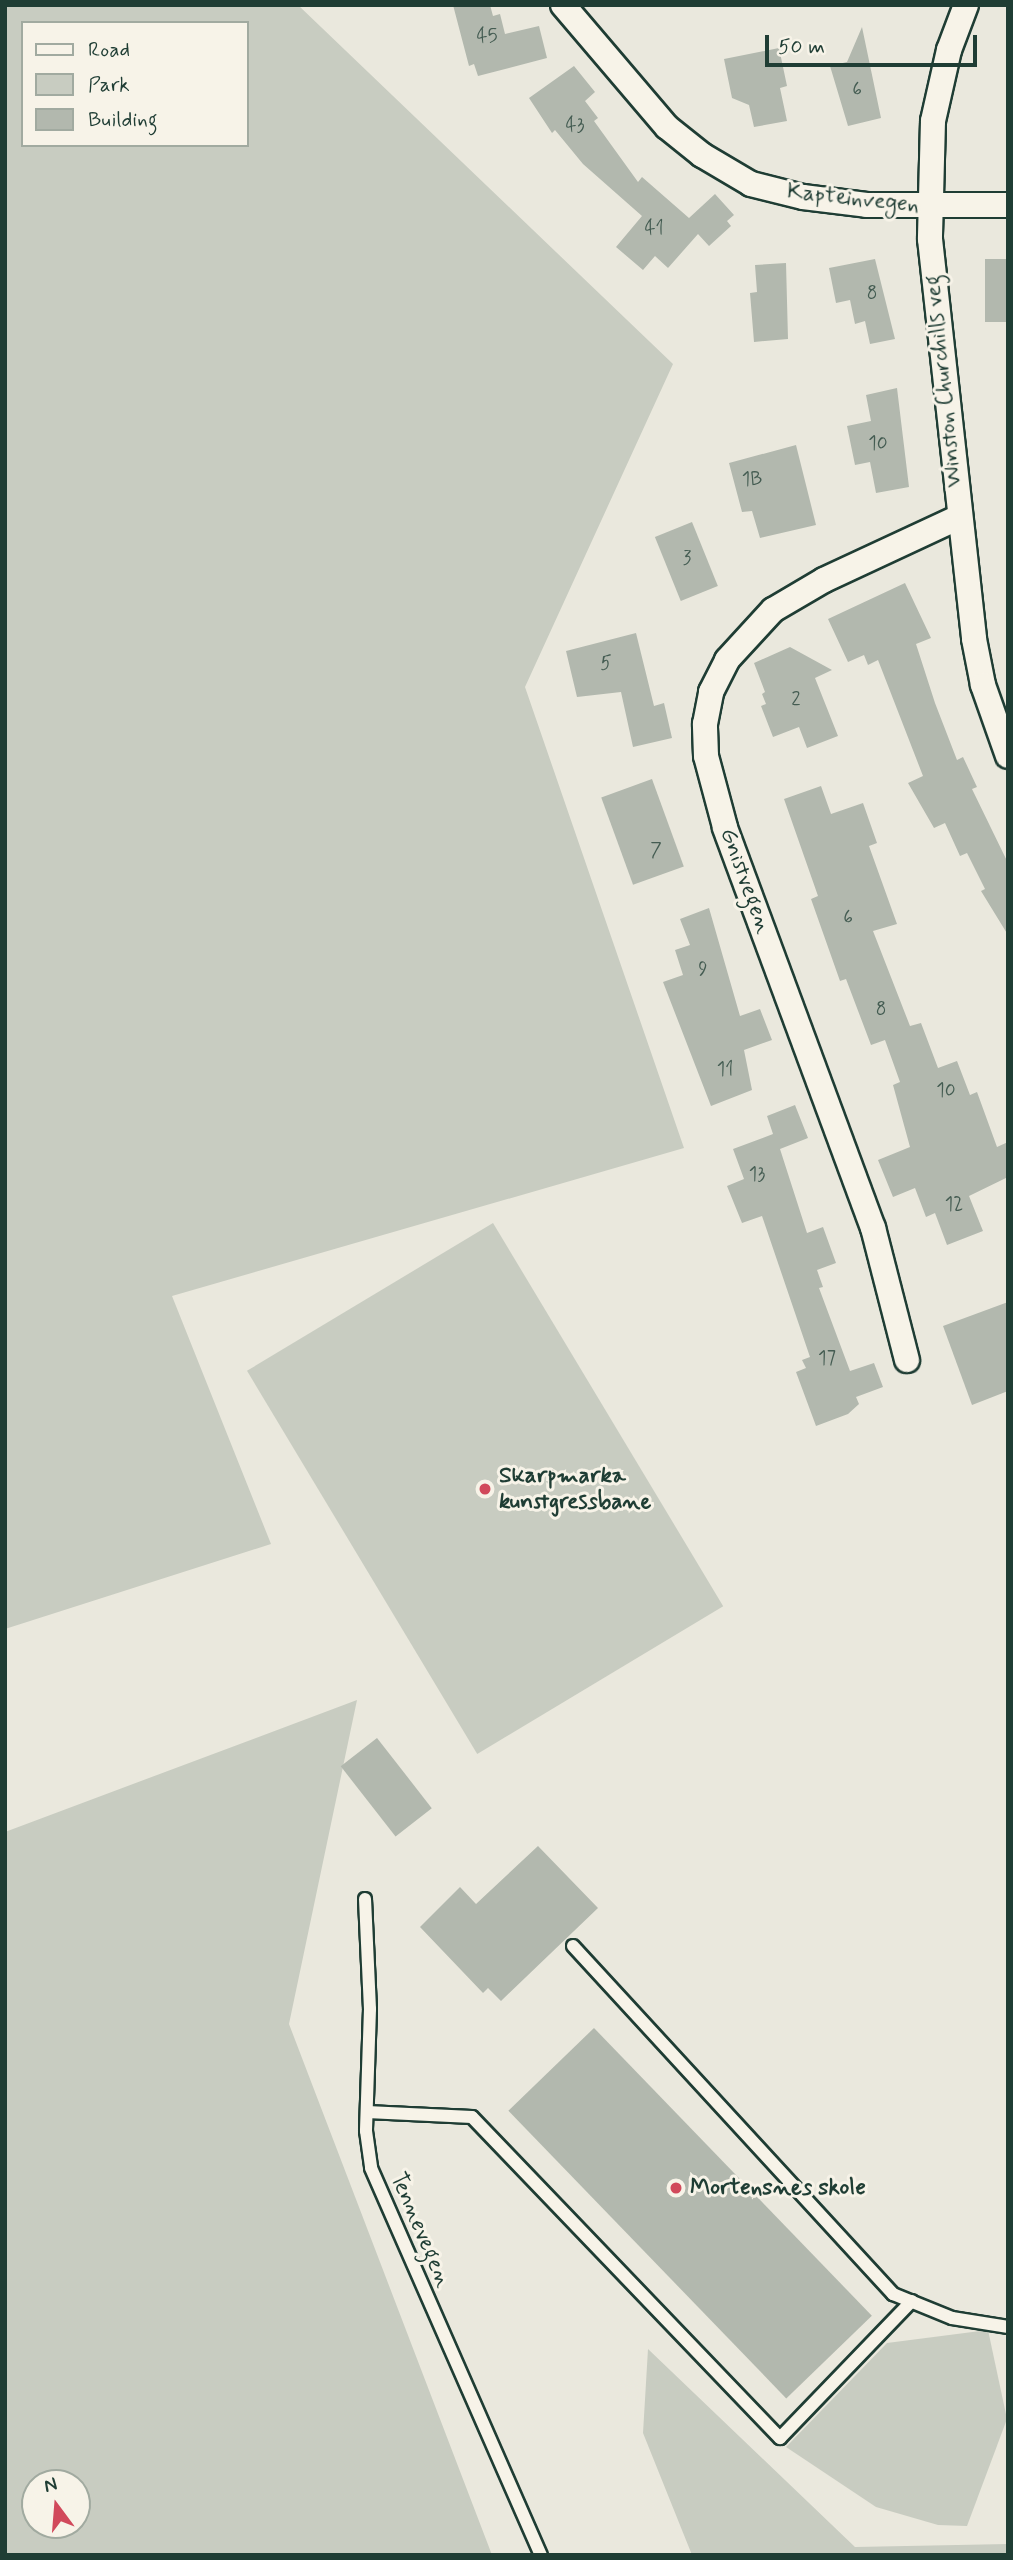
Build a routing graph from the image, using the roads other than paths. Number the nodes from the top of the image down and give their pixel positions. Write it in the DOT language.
graph roads {
  1 [pos="563,5"];
  2 [pos="966,5"];
  3 [pos="1008,205"];
  4 [pos="929,206"];
  5 [pos="959,517"];
  6 [pos="1008,756"];
  7 [pos="907,1360"];
  8 [pos="365,1899"];
  9 [pos="573,1946"];
  10 [pos="366,2112"];
  11 [pos="912,2301"];
  12 [pos="1008,2327"];
  13 [pos="541,2555"];
  1 -- 4 [label="street, Kapteinvegen"];
  2 -- 4 [label="street, Winston Churchills veg"];
  3 -- 4 [label="street, Kapteinvegen"];
  4 -- 5 [label="street, Winston Churchills veg"];
  5 -- 6 [label="street, Winston Churchills veg"];
  5 -- 7 [label="street, Gnistvegen"];
  8 -- 10 [label="lane, Tennevegen"];
  9 -- 11 [label="lane"];
  10 -- 11 [label="lane"];
  10 -- 13 [label="lane, Tennevegen"];
  11 -- 12 [label="lane"];
}
